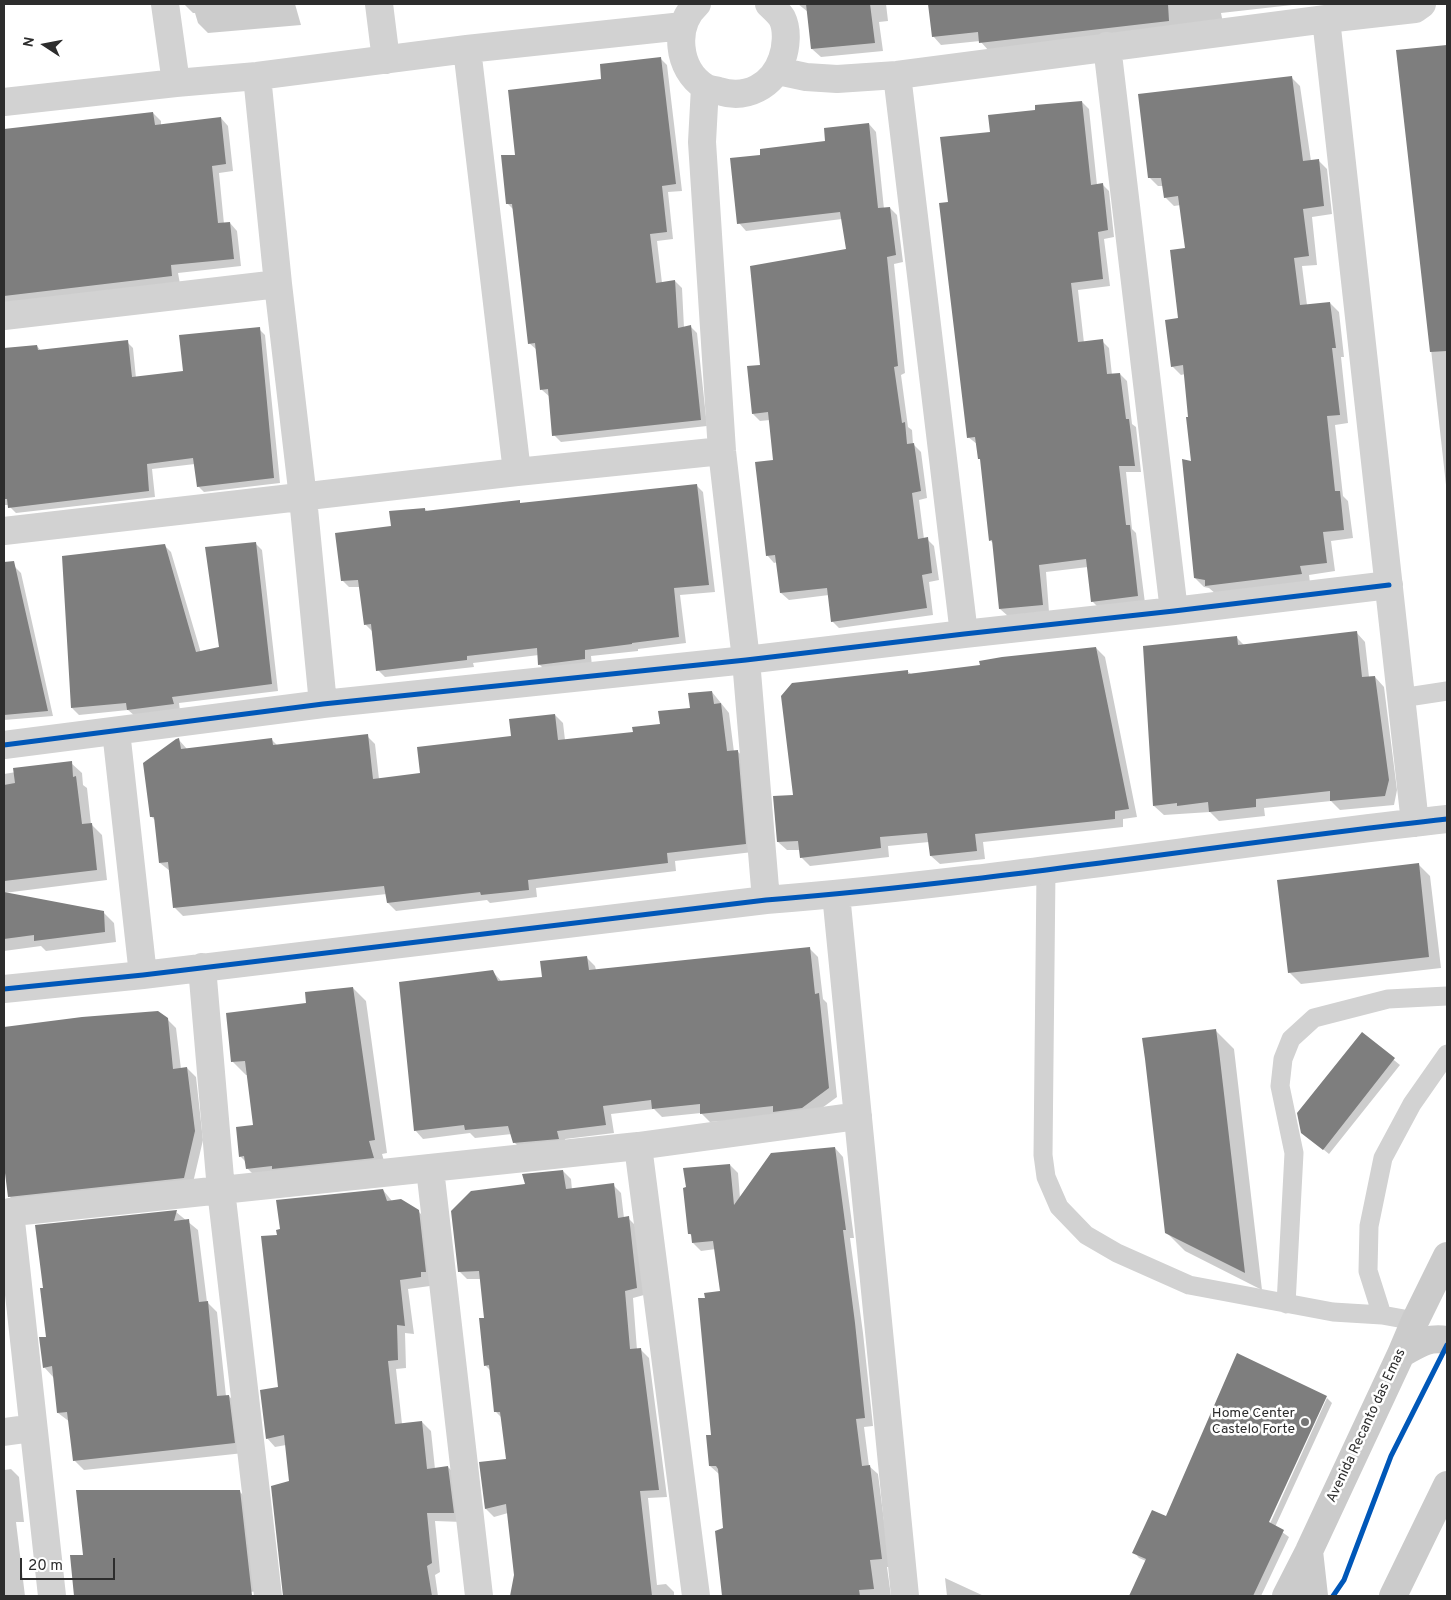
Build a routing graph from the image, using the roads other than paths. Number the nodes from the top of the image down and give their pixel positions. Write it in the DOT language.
graph roads {
  1 [pos="165,4"];
  2 [pos="380,4"];
  3 [pos="698,4"];
  4 [pos="769,4"];
  5 [pos="1422,4"];
  6 [pos="1326,19"];
  7 [pos="683,26"];
  8 [pos="1107,46"];
  9 [pos="468,49"];
  10 [pos="386,60"];
  11 [pos="778,71"];
  12 [pos="897,75"];
  13 [pos="257,76"];
  14 [pos="176,83"];
  15 [pos="705,87"];
  16 [pos="4,102"];
  17 [pos="278,284"];
  18 [pos="4,316"];
  19 [pos="722,452"];
  20 [pos="517,472"];
  21 [pos="304,498"];
  22 [pos="4,531"];
  23 [pos="1388,585"];
  24 [pos="1174,612"];
  25 [pos="964,634"];
  26 [pos="746,660"];
  27 [pos="1447,691"];
  28 [pos="1401,698"];
  29 [pos="323,704"];
  30 [pos="116,731"];
  31 [pos="4,744"];
  32 [pos="1447,819"];
  33 [pos="1416,823"];
  34 [pos="1046,870"];
  35 [pos="836,894"];
  36 [pos="766,900"];
  37 [pos="202,967"];
  38 [pos="143,975"];
  39 [pos="4,989"];
  40 [pos="1447,996"];
  41 [pos="1447,1054"];
  42 [pos="858,1116"];
  43 [pos="638,1146"];
  44 [pos="430,1169"];
  45 [pos="221,1190"];
  46 [pos="7,1212"];
  47 [pos="1447,1256"];
  48 [pos="1286,1304"];
  49 [pos="1382,1315"];
  50 [pos="1415,1321"];
  51 [pos="1447,1340"];
  52 [pos="1401,1354"];
  53 [pos="33,1428"];
  54 [pos="4,1432"];
  55 [pos="1447,1485"];
  56 [pos="1309,1552"];
  57 [pos="52,1596"];
  58 [pos="268,1596"];
  59 [pos="479,1596"];
  60 [pos="696,1596"];
  61 [pos="905,1596"];
  62 [pos="1286,1596"];
  63 [pos="1314,1596"];
  64 [pos="1393,1596"];
  1 -- 14 [label="street"];
  2 -- 10 [label="street"];
  3 -- 7 [label="street"];
  4 -- 11 [label="street"];
  5 -- 6 [label="street"];
  6 -- 8 [label="street"];
  6 -- 23 [label="street"];
  7 -- 9 [label="street"];
  7 -- 15 [label="street"];
  8 -- 12 [label="street"];
  8 -- 24 [label="street"];
  9 -- 10 [label="street"];
  9 -- 20 [label="street"];
  10 -- 13 [label="street"];
  11 -- 12 [label="street"];
  11 -- 15 [label="street"];
  12 -- 25 [label="street"];
  13 -- 14 [label="street"];
  13 -- 17 [label="street"];
  14 -- 16 [label="street"];
  15 -- 19 [label="street"];
  17 -- 18 [label="street"];
  17 -- 21 [label="street"];
  19 -- 20 [label="street"];
  19 -- 26 [label="street"];
  20 -- 21 [label="street"];
  21 -- 22 [label="street"];
  21 -- 29 [label="street"];
  23 -- 24 [label="street"];
  23 -- 28 [label="street"];
  24 -- 25 [label="street"];
  25 -- 26 [label="street"];
  26 -- 29 [label="street"];
  26 -- 36 [label="street"];
  27 -- 28 [label="lane"];
  28 -- 33 [label="street"];
  29 -- 30 [label="street"];
  30 -- 31 [label="street"];
  30 -- 38 [label="street"];
  32 -- 33 [label="street"];
  33 -- 34 [label="street"];
  34 -- 35 [label="street"];
  34 -- 48 [label="lane"];
  35 -- 36 [label="street"];
  35 -- 42 [label="street"];
  36 -- 37 [label="street"];
  37 -- 38 [label="street"];
  37 -- 45 [label="street"];
  38 -- 39 [label="street"];
  40 -- 48 [label="lane"];
  41 -- 49 [label="lane"];
  42 -- 43 [label="street"];
  42 -- 61 [label="street"];
  43 -- 44 [label="street"];
  43 -- 60 [label="street"];
  44 -- 45 [label="street"];
  44 -- 59 [label="street"];
  45 -- 46 [label="street"];
  45 -- 58 [label="street"];
  46 -- 53 [label="street"];
  47 -- 50 [label="main road, Avenida Recanto das Emas"];
  48 -- 49 [label="lane"];
  49 -- 50 [label="lane"];
  50 -- 52 [label="main road, Avenida Recanto das Emas"];
  51 -- 52 [label="main road"];
  52 -- 56 [label="main road, Avenida Recanto das Emas"];
  53 -- 54 [label="street"];
  53 -- 57 [label="street"];
  55 -- 64 [label="main road"];
  56 -- 62 [label="main road, Avenida Recanto das Emas"];
  56 -- 63 [label="main road"];
}
